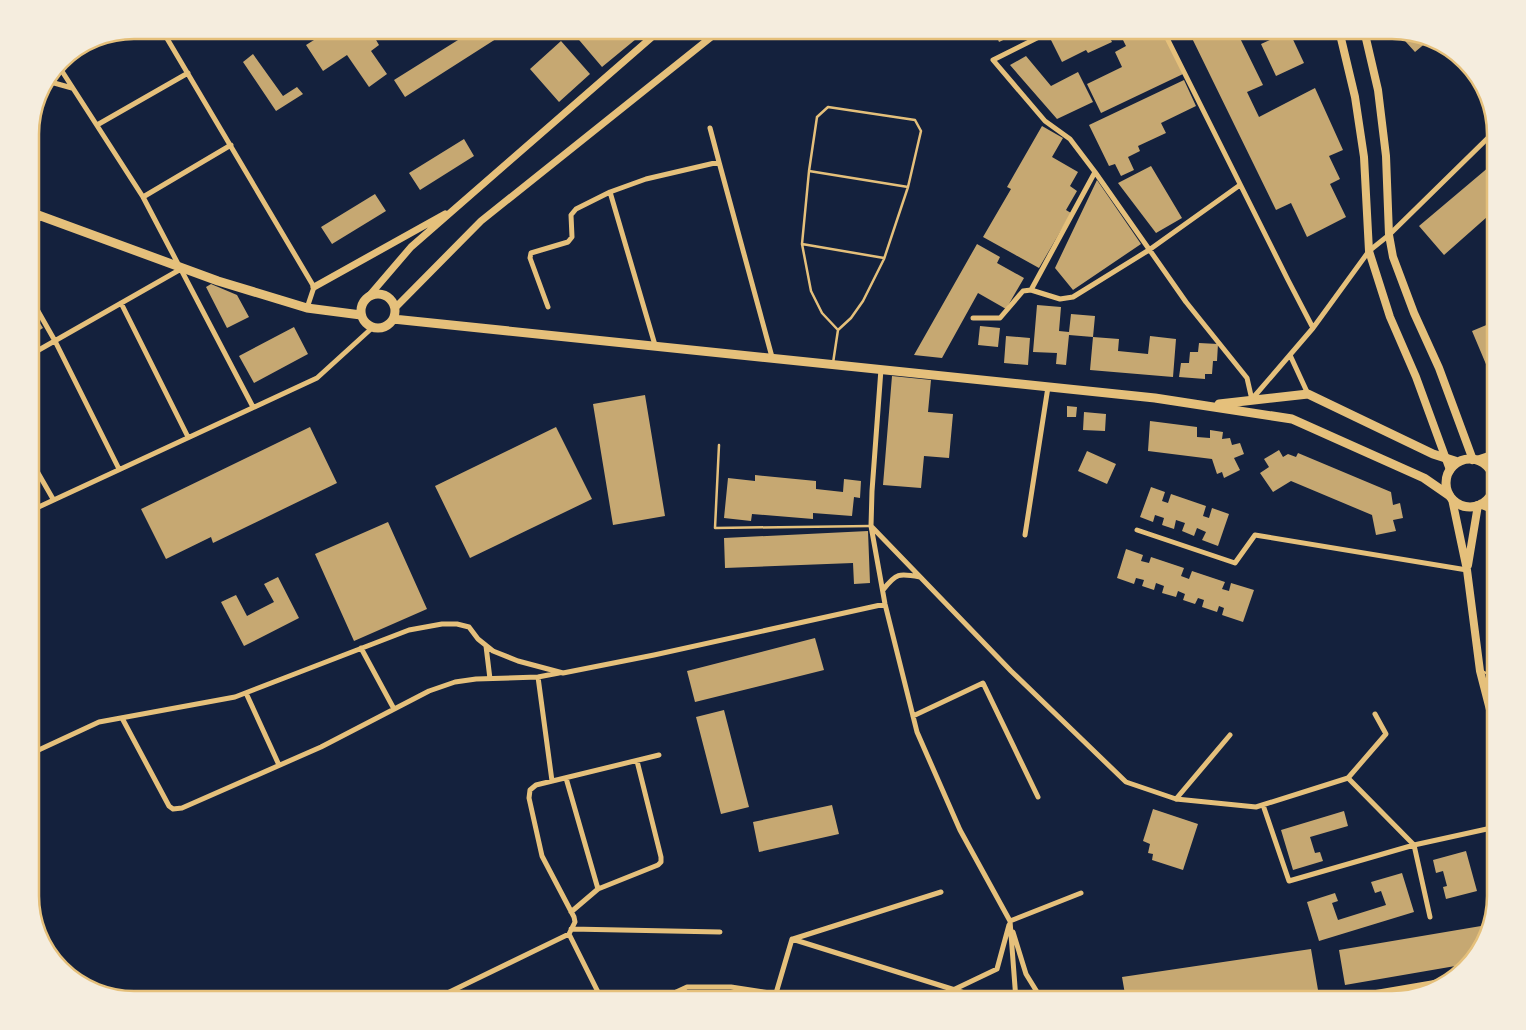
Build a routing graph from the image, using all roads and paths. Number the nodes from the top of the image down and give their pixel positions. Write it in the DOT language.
graph roads {
  1 [pos="167,39"];
  2 [pos="650,39"];
  3 [pos="709,39"];
  4 [pos="1034,39"];
  5 [pos="1167,39"];
  6 [pos="1341,39"];
  7 [pos="1366,39"];
  8 [pos="62,71"];
  9 [pos="188,73"];
  10 [pos="54,83"];
  11 [pos="72,88"];
  12 [pos="97,125"];
  13 [pos="710,128"];
  14 [pos="1487,139"];
  15 [pos="231,145"];
  16 [pos="719,162"];
  17 [pos="809,171"];
  18 [pos="1095,172"];
  19 [pos="1240,185"];
  20 [pos="908,187"];
  21 [pos="610,192"];
  22 [pos="143,197"];
  23 [pos="458,206"];
  24 [pos="39,216"];
  25 [pos="42,217"];
  26 [pos="39,219"];
  27 [pos="1388,235"];
  28 [pos="802,244"];
  29 [pos="1148,250"];
  30 [pos="1369,251"];
  31 [pos="884,258"];
  32 [pos="181,268"];
  33 [pos="314,287"];
  34 [pos="1031,290"];
  35 [pos="369,296"];
  36 [pos="121,303"];
  37 [pos="307,308"];
  38 [pos="395,308"];
  39 [pos="548,308"];
  40 [pos="39,313"];
  41 [pos="360,314"];
  42 [pos="973,318"];
  43 [pos="393,319"];
  44 [pos="372,328"];
  45 [pos="1313,328"];
  46 [pos="838,330"];
  47 [pos="55,341"];
  48 [pos="655,345"];
  49 [pos="39,350"];
  50 [pos="1290,355"];
  51 [pos="772,357"];
  52 [pos="833,364"];
  53 [pos="882,368"];
  54 [pos="1048,386"];
  55 [pos="1308,394"];
  56 [pos="1252,400"];
  57 [pos="1209,405"];
  58 [pos="253,407"];
  59 [pos="188,437"];
  60 [pos="719,445"];
  61 [pos="1487,456"];
  62 [pos="1447,459"];
  63 [pos="1474,460"];
  64 [pos="1458,462"];
  65 [pos="1487,467"];
  66 [pos="119,469"];
  67 [pos="1450,470"];
  68 [pos="39,475"];
  69 [pos="1451,498"];
  70 [pos="53,499"];
  71 [pos="1487,499"];
  72 [pos="1480,505"];
  73 [pos="39,506"];
  74 [pos="1487,507"];
  75 [pos="871,526"];
  76 [pos="1137,530"];
  77 [pos="1025,534"];
  78 [pos="1467,570"];
  79 [pos="920,577"];
  80 [pos="883,590"];
  81 [pos="886,604"];
  82 [pos="486,646"];
  83 [pos="361,648"];
  84 [pos="1480,671"];
  85 [pos="562,672"];
  86 [pos="1487,674"];
  87 [pos="538,678"];
  88 [pos="490,679"];
  89 [pos="246,693"];
  90 [pos="1487,698"];
  91 [pos="394,709"];
  92 [pos="1376,714"];
  93 [pos="913,716"];
  94 [pos="122,718"];
  95 [pos="1230,735"];
  96 [pos="39,750"];
  97 [pos="659,755"];
  98 [pos="637,761"];
  99 [pos="279,765"];
  100 [pos="566,778"];
  101 [pos="1348,778"];
  102 [pos="552,781"];
  103 [pos="1038,797"];
  104 [pos="1176,800"];
  105 [pos="1263,805"];
  106 [pos="1487,829"];
  107 [pos="1414,846"];
  108 [pos="598,889"];
  109 [pos="941,892"];
  110 [pos="1081,893"];
  111 [pos="572,912"];
  112 [pos="1430,917"];
  113 [pos="1010,921"];
  114 [pos="570,931"];
  115 [pos="720,932"];
  116 [pos="792,939"];
  117 [pos="1428,984"];
  118 [pos="952,990"];
  119 [pos="451,991"];
  120 [pos="598,991"];
  121 [pos="678,991"];
  122 [pos="757,991"];
  123 [pos="777,991"];
  124 [pos="955,991"];
  125 [pos="1015,991"];
  126 [pos="1036,991"];
  127 [pos="1388,991"];
  1 -- 9 [label="street"];
  2 -- 23 [label="street"];
  3 -- 38 [label="street"];
  4 -- 18 [label="street"];
  5 -- 19 [label="street"];
  6 -- 30 [label="main road"];
  7 -- 27 [label="main road"];
  8 -- 11 [label="street"];
  9 -- 12 [label="street"];
  9 -- 15 [label="street"];
  10 -- 11 [label="street"];
  11 -- 12 [label="street"];
  12 -- 22 [label="street"];
  13 -- 16 [label="street"];
  14 -- 27 [label="street"];
  15 -- 22 [label="street"];
  15 -- 33 [label="street"];
  16 -- 21 [label="street"];
  16 -- 51 [label="street"];
  17 -- 20 [label="lane"];
  17 -- 20 [label="lane"];
  17 -- 28 [label="lane"];
  18 -- 29 [label="street"];
  18 -- 34 [label="street"];
  19 -- 29 [label="street"];
  19 -- 45 [label="street"];
  20 -- 31 [label="lane"];
  21 -- 39 [label="street"];
  21 -- 48 [label="street"];
  22 -- 32 [label="street"];
  23 -- 33 [label="street"];
  23 -- 35 [label="street"];
  24 -- 25 [label="main road"];
  25 -- 26 [label="street"];
  25 -- 32 [label="main road"];
  27 -- 30 [label="street"];
  27 -- 63 [label="main road"];
  28 -- 31 [label="lane"];
  28 -- 46 [label="lane"];
  29 -- 34 [label="street"];
  29 -- 56 [label="street"];
  30 -- 45 [label="street"];
  30 -- 62 [label="main road"];
  31 -- 46 [label="lane"];
  32 -- 36 [label="street"];
  32 -- 37 [label="main road"];
  32 -- 58 [label="street"];
  33 -- 37 [label="street"];
  34 -- 42 [label="street"];
  35 -- 38 [label="main road"];
  35 -- 41 [label="main road"];
  36 -- 47 [label="street"];
  36 -- 59 [label="street"];
  37 -- 41 [label="main road"];
  38 -- 43 [label="main road"];
  40 -- 47 [label="street"];
  41 -- 44 [label="main road"];
  43 -- 44 [label="main road"];
  43 -- 48 [label="main road"];
  44 -- 58 [label="street"];
  45 -- 50 [label="street"];
  46 -- 52 [label="lane"];
  47 -- 49 [label="street"];
  47 -- 66 [label="street"];
  48 -- 51 [label="main road"];
  50 -- 55 [label="street"];
  50 -- 56 [label="street"];
  51 -- 52 [label="main road"];
  52 -- 53 [label="main road"];
  53 -- 54 [label="main road"];
  53 -- 75 [label="street"];
  54 -- 57 [label="main road"];
  54 -- 77 [label="street"];
  55 -- 56 [label="main road"];
  55 -- 62 [label="main road"];
  56 -- 57 [label="main road"];
  57 -- 69 [label="main road"];
  58 -- 59 [label="street"];
  59 -- 66 [label="street"];
  60 -- 75 [label="lane"];
  61 -- 63 [label="street"];
  62 -- 64 [label="main road"];
  62 -- 67 [label="main road"];
  63 -- 64 [label="main road"];
  63 -- 65 [label="main road"];
  64 -- 67 [label="main road"];
  66 -- 70 [label="street"];
  67 -- 69 [label="main road"];
  68 -- 70 [label="street"];
  69 -- 72 [label="main road"];
  69 -- 78 [label="main road"];
  70 -- 73 [label="street"];
  71 -- 72 [label="main road"];
  72 -- 74 [label="main road"];
  72 -- 78 [label="main road"];
  75 -- 79 [label="street"];
  75 -- 80 [label="street"];
  76 -- 78 [label="street"];
  78 -- 84 [label="main road"];
  79 -- 80 [label="street"];
  79 -- 104 [label="street"];
  80 -- 81 [label="street"];
  81 -- 85 [label="street"];
  81 -- 93 [label="street"];
  82 -- 83 [label="street"];
  82 -- 85 [label="street"];
  82 -- 88 [label="street"];
  83 -- 89 [label="street"];
  83 -- 91 [label="street"];
  84 -- 86 [label="lane"];
  84 -- 90 [label="main road"];
  85 -- 87 [label="street"];
  87 -- 88 [label="street"];
  87 -- 102 [label="street"];
  88 -- 91 [label="street"];
  89 -- 94 [label="street"];
  89 -- 99 [label="street"];
  91 -- 99 [label="street"];
  92 -- 101 [label="street"];
  93 -- 103 [label="street"];
  93 -- 113 [label="street"];
  94 -- 96 [label="street"];
  94 -- 99 [label="street"];
  95 -- 104 [label="street"];
  97 -- 98 [label="street"];
  98 -- 100 [label="street"];
  98 -- 108 [label="street"];
  100 -- 102 [label="street"];
  100 -- 108 [label="street"];
  101 -- 105 [label="street"];
  101 -- 107 [label="street"];
  102 -- 111 [label="street"];
  104 -- 105 [label="street"];
  105 -- 107 [label="street"];
  106 -- 107 [label="street"];
  107 -- 112 [label="street"];
  108 -- 111 [label="street"];
  109 -- 116 [label="street"];
  110 -- 113 [label="street"];
  111 -- 114 [label="street"];
  113 -- 118 [label="street"];
  113 -- 125 [label="street"];
  113 -- 126 [label="street"];
  114 -- 115 [label="street"];
  114 -- 119 [label="street"];
  114 -- 120 [label="street"];
  116 -- 118 [label="street"];
  116 -- 123 [label="street"];
  117 -- 127 [label="street"];
  118 -- 124 [label="street"];
  121 -- 122 [label="street"];
}
